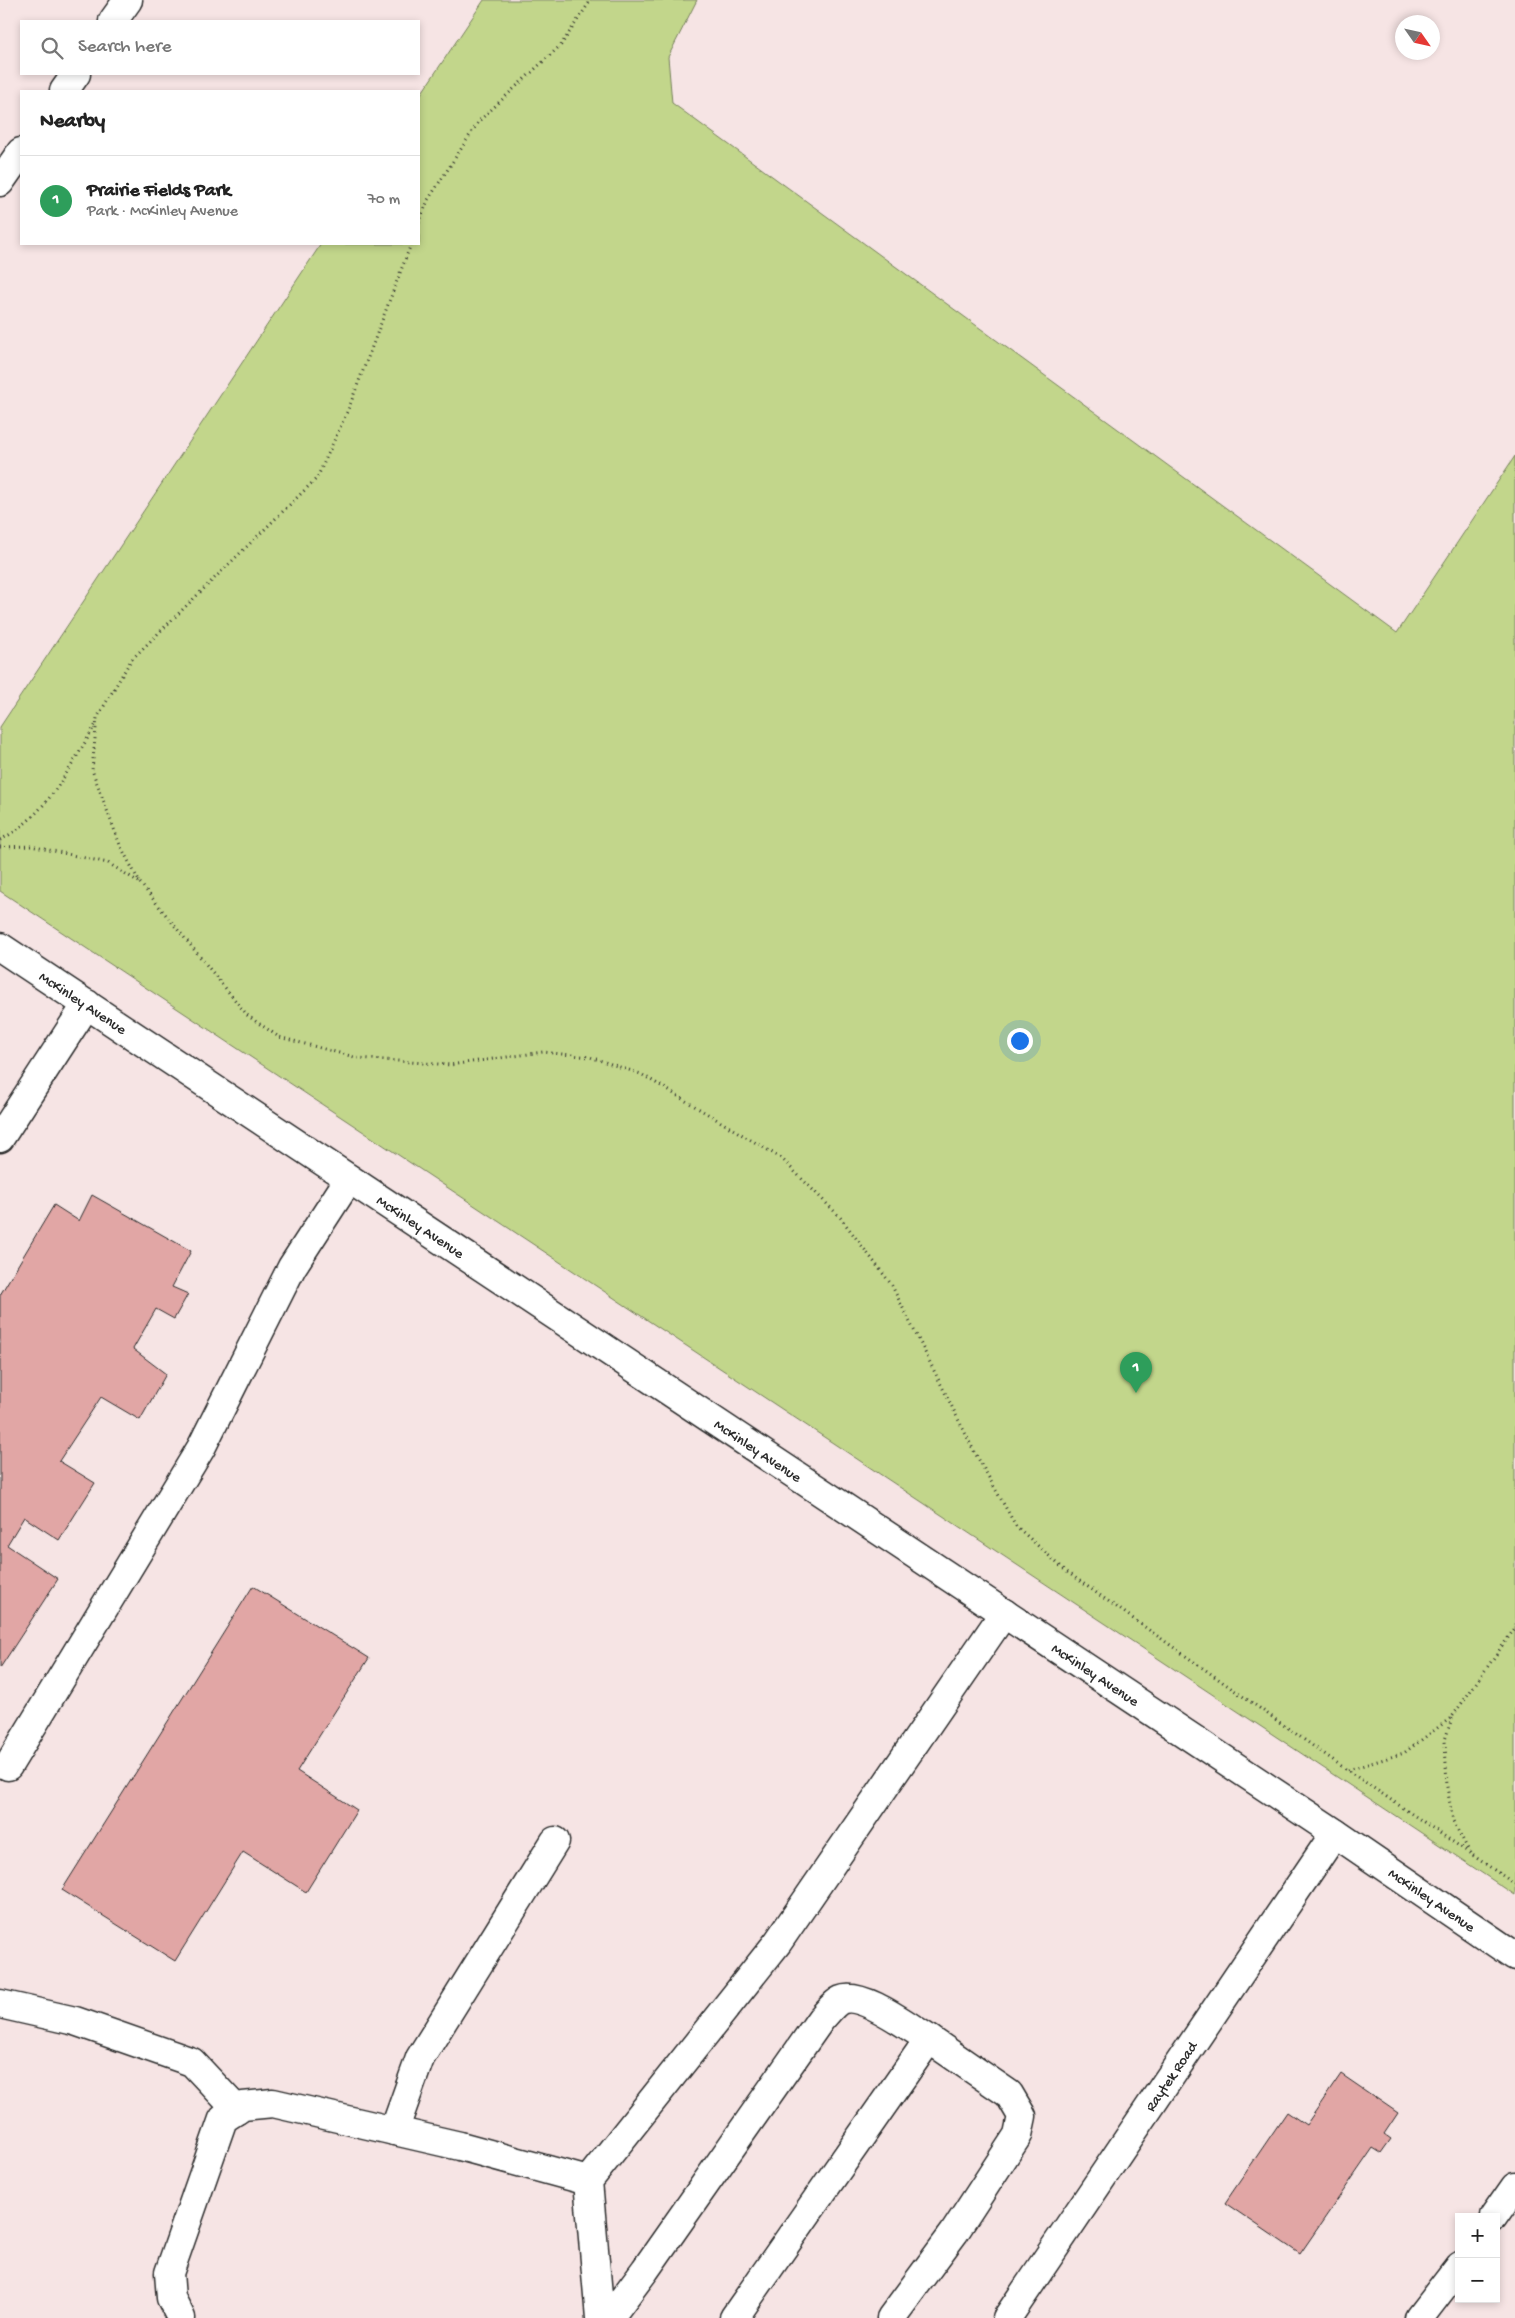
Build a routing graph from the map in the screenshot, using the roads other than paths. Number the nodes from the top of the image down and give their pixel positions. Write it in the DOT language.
graph roads {
  1 [pos="128,0"];
  2 [pos="114,20"];
  3 [pos="75,75"];
  4 [pos="65,90"];
  5 [pos="20,153"];
  6 [pos="0,182"];
  7 [pos="0,947"];
  8 [pos="87,1004"];
  9 [pos="0,1138"];
  10 [pos="349,1179"];
  11 [pos="1004,1613"];
  12 [pos="8,1766"];
  13 [pos="1335,1833"];
  14 [pos="555,1841"];
  15 [pos="1515,1956"];
  16 [pos="0,2004"];
  17 [pos="928,2039"];
  18 [pos="237,2110"];
  19 [pos="394,2131"];
  20 [pos="588,2181"];
  21 [pos="1515,2186"];
  22 [pos="1497,2213"];
  23 [pos="1455,2271"];
  24 [pos="181,2318"];
  25 [pos="600,2318"];
  26 [pos="609,2318"];
  27 [pos="734,2318"];
  28 [pos="891,2318"];
  29 [pos="1007,2318"];
  30 [pos="1419,2318"];
  1 -- 2 [label="street"];
  3 -- 4 [label="street"];
  5 -- 6 [label="street"];
  7 -- 8 [label="street, McKinley Avenue"];
  8 -- 9 [label="street"];
  8 -- 10 [label="street, McKinley Avenue"];
  10 -- 11 [label="street, McKinley Avenue"];
  10 -- 12 [label="street"];
  11 -- 13 [label="street, McKinley Avenue"];
  11 -- 20 [label="street"];
  13 -- 15 [label="street, McKinley Avenue"];
  13 -- 29 [label="street, Raytek Road"];
  14 -- 19 [label="street"];
  16 -- 18 [label="street"];
  17 -- 26 [label="street"];
  17 -- 27 [label="street"];
  17 -- 28 [label="street"];
  18 -- 19 [label="street"];
  18 -- 24 [label="street"];
  19 -- 20 [label="street"];
  20 -- 25 [label="street"];
  21 -- 22 [label="street"];
  23 -- 30 [label="street"];
}
